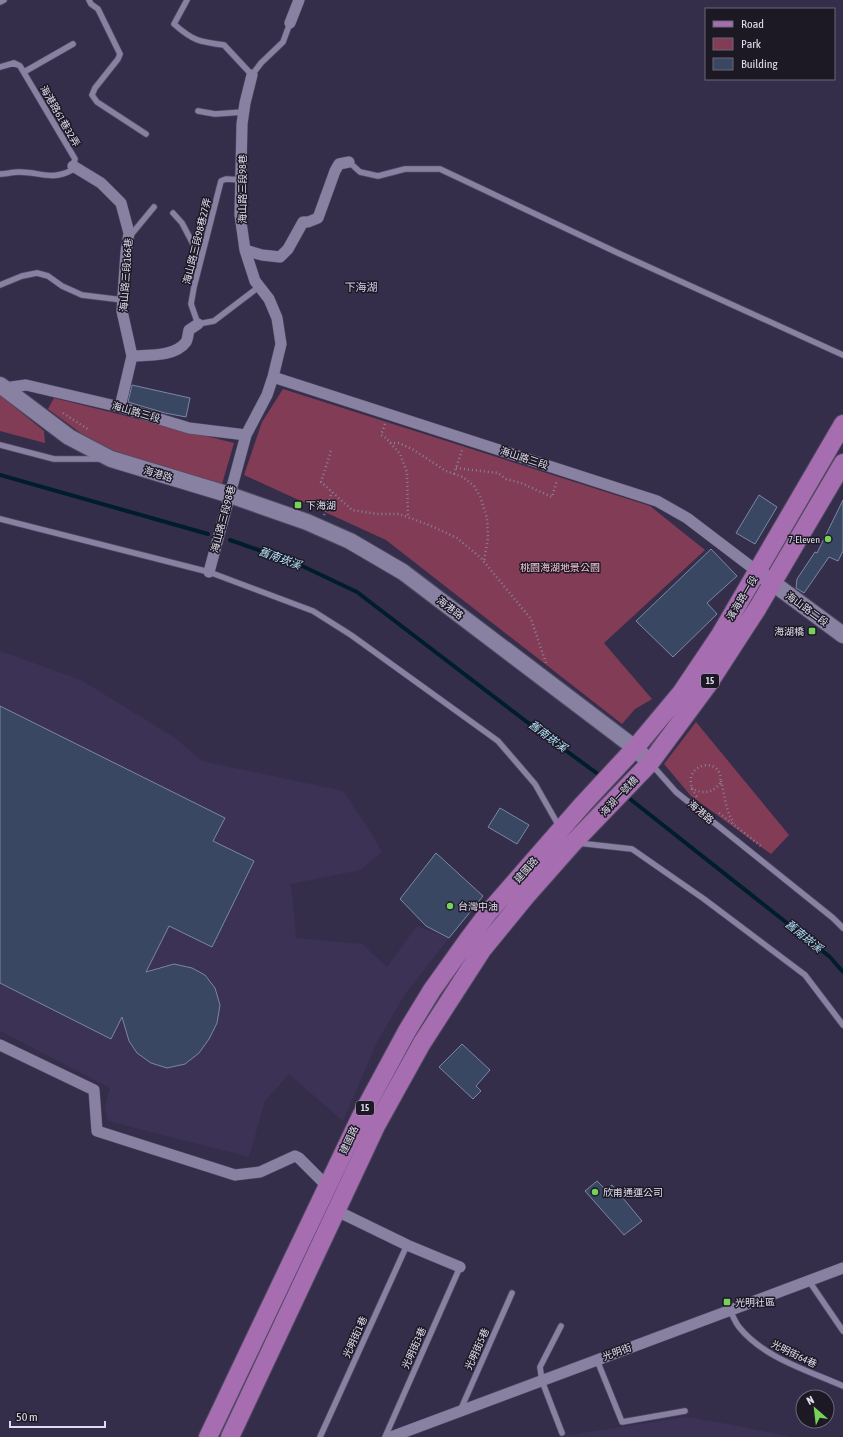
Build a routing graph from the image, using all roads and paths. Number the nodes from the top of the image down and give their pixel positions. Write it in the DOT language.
graph roads {
  1 [pos="4,0"];
  2 [pos="89,0"];
  3 [pos="187,0"];
  4 [pos="299,0"];
  5 [pos="0,2"];
  6 [pos="290,23"];
  7 [pos="73,44"];
  8 [pos="0,66"];
  9 [pos="24,72"];
  10 [pos="252,75"];
  11 [pos="198,111"];
  12 [pos="244,112"];
  13 [pos="146,134"];
  14 [pos="349,162"];
  15 [pos="73,166"];
  16 [pos="0,174"];
  17 [pos="241,180"];
  18 [pos="154,207"];
  19 [pos="173,213"];
  20 [pos="128,240"];
  21 [pos="245,250"];
  22 [pos="201,260"];
  23 [pos="0,285"];
  24 [pos="260,286"];
  25 [pos="123,300"];
  26 [pos="198,324"];
  27 [pos="843,355"];
  28 [pos="132,356"];
  29 [pos="273,377"];
  30 [pos="2,387"];
  31 [pos="120,407"];
  32 [pos="388,414"];
  33 [pos="843,424"];
  34 [pos="246,435"];
  35 [pos="465,439"];
  36 [pos="390,443"];
  37 [pos="0,445"];
  38 [pos="331,451"];
  39 [pos="111,460"];
  40 [pos="843,463"];
  41 [pos="456,468"];
  42 [pos="560,470"];
  43 [pos="454,474"];
  44 [pos="332,492"];
  45 [pos="230,495"];
  46 [pos="408,517"];
  47 [pos="0,519"];
  48 [pos="323,519"];
  49 [pos="484,561"];
  50 [pos="209,572"];
  51 [pos="764,577"];
  52 [pos="843,635"];
  53 [pos="547,667"];
  54 [pos="630,754"];
  55 [pos="645,768"];
  56 [pos="720,780"];
  57 [pos="580,808"];
  58 [pos="594,823"];
  59 [pos="735,825"];
  60 [pos="567,836"];
  61 [pos="843,928"];
  62 [pos="843,1025"];
  63 [pos="0,1045"];
  64 [pos="327,1186"];
  65 [pos="337,1211"];
  66 [pos="407,1245"];
  67 [pos="460,1267"];
  68 [pos="843,1268"];
  69 [pos="809,1281"];
  70 [pos="512,1293"];
  71 [pos="730,1310"];
  72 [pos="560,1326"];
  73 [pos="843,1331"];
  74 [pos="597,1360"];
  75 [pos="542,1380"];
  76 [pos="843,1386"];
  77 [pos="460,1411"];
  78 [pos="685,1411"];
  79 [pos="562,1433"];
  80 [pos="208,1437"];
  81 [pos="230,1437"];
  82 [pos="320,1437"];
  83 [pos="385,1437"];
  84 [pos="391,1437"];
  1 -- 5 [label="lane"];
  2 -- 13 [label="lane"];
  3 -- 10 [label="lane"];
  4 -- 6 [label="street"];
  6 -- 10 [label="lane"];
  7 -- 9 [label="lane"];
  8 -- 9 [label="lane"];
  9 -- 15 [label="lane, 海港路61巷32弄"];
  10 -- 12 [label="street, 海山路三段98巷"];
  11 -- 12 [label="lane"];
  12 -- 17 [label="street, 海山路三段98巷"];
  14 -- 21 [label="street"];
  14 -- 27 [label="lane"];
  15 -- 16 [label="lane"];
  15 -- 20 [label="street, 海山路三段166巷"];
  17 -- 21 [label="street, 海山路三段98巷"];
  17 -- 22 [label="lane, 海山路三段98巷27弄"];
  18 -- 20 [label="lane"];
  19 -- 22 [label="lane"];
  20 -- 25 [label="street, 海山路三段166巷"];
  21 -- 24 [label="street, 海山路三段98巷"];
  22 -- 26 [label="lane, 海山路三段98巷27弄"];
  23 -- 25 [label="lane"];
  24 -- 26 [label="lane"];
  24 -- 29 [label="street, 海山路三段98巷"];
  25 -- 28 [label="street, 海山路三段166巷"];
  26 -- 28 [label="street"];
  28 -- 31 [label="street, 海山路三段166巷"];
  29 -- 32 [label="street, 海山路三段"];
  29 -- 34 [label="street, 海山路三段98巷"];
  30 -- 31 [label="street, 海山路三段"];
  30 -- 39 [label="street, 海港路"];
  31 -- 34 [label="street, 海山路三段"];
  32 -- 35 [label="street, 海山路三段"];
  32 -- 36 [label="path"];
  33 -- 51 [label="main road, 濱海路一段 / 15"];
  34 -- 45 [label="street, 海山路三段98巷"];
  35 -- 41 [label="path"];
  35 -- 42 [label="street, 海山路三段"];
  36 -- 43 [label="path"];
  36 -- 46 [label="path"];
  37 -- 39 [label="lane"];
  38 -- 44 [label="path"];
  39 -- 45 [label="street, 海港路"];
  40 -- 51 [label="main road, 濱海路一段 / 15"];
  41 -- 42 [label="path"];
  41 -- 43 [label="path"];
  42 -- 51 [label="street, 海山路三段"];
  43 -- 49 [label="path"];
  44 -- 46 [label="path"];
  44 -- 48 [label="path"];
  45 -- 50 [label="street, 海山路三段98巷"];
  45 -- 54 [label="street, 海港路"];
  46 -- 49 [label="path"];
  47 -- 50 [label="lane"];
  49 -- 53 [label="path"];
  50 -- 60 [label="lane"];
  51 -- 52 [label="street, 海山路二段"];
  51 -- 54 [label="main road, 濱海路一段 / 15"];
  51 -- 55 [label="main road, 濱海路一段 / 15"];
  54 -- 55 [label="street, 海港路"];
  54 -- 57 [label="main road, 海湖一號橋 / 15"];
  55 -- 58 [label="main road, 海湖一號橋 / 15"];
  55 -- 61 [label="lane, 海港路"];
  56 -- 56 [label="path"];
  56 -- 59 [label="path"];
  57 -- 60 [label="main road, 建國路 / 15"];
  58 -- 60 [label="main road, 建國路 / 15"];
  60 -- 62 [label="lane"];
  60 -- 64 [label="main road, 建國路 / 15"];
  60 -- 65 [label="main road, 建國路 / 15"];
  63 -- 64 [label="street"];
  64 -- 80 [label="main road, 建國路 / 15"];
  65 -- 66 [label="street"];
  65 -- 81 [label="main road, 建國路 / 15"];
  66 -- 67 [label="street"];
  66 -- 82 [label="lane, 光明街1巷"];
  67 -- 83 [label="lane, 光明街3巷"];
  68 -- 69 [label="street, 光明街"];
  69 -- 71 [label="street, 光明街"];
  69 -- 73 [label="lane"];
  70 -- 77 [label="lane, 光明街5巷"];
  71 -- 74 [label="street, 光明街"];
  71 -- 76 [label="lane, 光明街64巷"];
  72 -- 75 [label="lane"];
  74 -- 75 [label="street, 光明街"];
  74 -- 78 [label="lane"];
  75 -- 77 [label="street, 光明街"];
  75 -- 79 [label="lane"];
  77 -- 84 [label="street, 光明街"];
}
